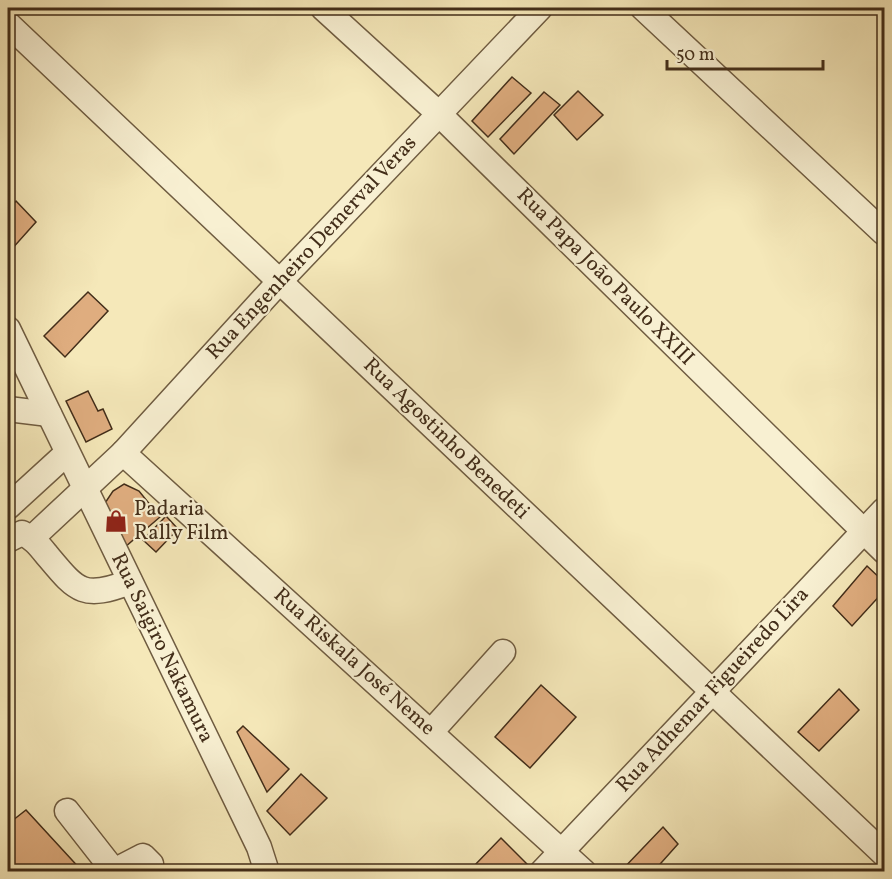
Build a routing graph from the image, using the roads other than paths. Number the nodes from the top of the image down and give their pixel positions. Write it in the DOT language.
graph roads {
  1 [pos="323,8"];
  2 [pos="540,8"];
  3 [pos="644,8"];
  4 [pos="8,24"];
  5 [pos="438,113"];
  6 [pos="885,233"];
  7 [pos="280,281"];
  8 [pos="8,328"];
  9 [pos="8,409"];
  10 [pos="49,414"];
  11 [pos="68,453"];
  12 [pos="123,453"];
  13 [pos="85,489"];
  14 [pos="10,502"];
  15 [pos="885,510"];
  16 [pos="864,532"];
  17 [pos="33,537"];
  18 [pos="8,540"];
  19 [pos="885,550"];
  20 [pos="130,582"];
  21 [pos="503,652"];
  22 [pos="712,692"];
  23 [pos="431,732"];
  24 [pos="67,812"];
  25 [pos="562,850"];
  26 [pos="885,854"];
  27 [pos="151,864"];
  28 [pos="267,872"];
  29 [pos="542,872"];
  30 [pos="584,872"];
  1 -- 5 [label="street, Rua Papa João Paulo XXIII"];
  2 -- 5 [label="street, Rua Engenheiro Demerval Veras"];
  3 -- 6 [label="street"];
  4 -- 7 [label="street, Rua Agostinho Benedeti"];
  5 -- 7 [label="street, Rua Engenheiro Demerval Veras"];
  5 -- 16 [label="street, Rua Papa João Paulo XXIII"];
  7 -- 12 [label="street, Rua Engenheiro Demerval Veras"];
  7 -- 22 [label="street, Rua Agostinho Benedeti"];
  8 -- 10 [label="street, Rua Saigiro Nakamura"];
  9 -- 10 [label="street"];
  10 -- 11 [label="street, Rua Saigiro Nakamura"];
  11 -- 13 [label="street, Rua Saigiro Nakamura"];
  11 -- 14 [label="street"];
  12 -- 13 [label="street, Rua Engenheiro Demerval Veras"];
  12 -- 23 [label="street, Rua Riskala José Neme"];
  13 -- 17 [label="street, Rua Engenheiro Demerval Veras"];
  13 -- 20 [label="street, Rua Saigiro Nakamura"];
  15 -- 16 [label="street, Rua Adhemar Figueiredo Lira"];
  16 -- 19 [label="street, Rua Papa João Paulo XXIII"];
  16 -- 22 [label="street, Rua Adhemar Figueiredo Lira"];
  17 -- 18 [label="street"];
  17 -- 20 [label="street"];
  20 -- 28 [label="street, Rua Saigiro Nakamura"];
  21 -- 23 [label="street"];
  22 -- 25 [label="street, Rua Adhemar Figueiredo Lira"];
  22 -- 26 [label="street, Rua Agostinho Benedeti"];
  23 -- 25 [label="street, Rua Riskala José Neme"];
  24 -- 27 [label="street"];
  25 -- 29 [label="street, Rua Adhemar Figueiredo Lira"];
  25 -- 30 [label="street, Rua Riskala José Neme"];
}
